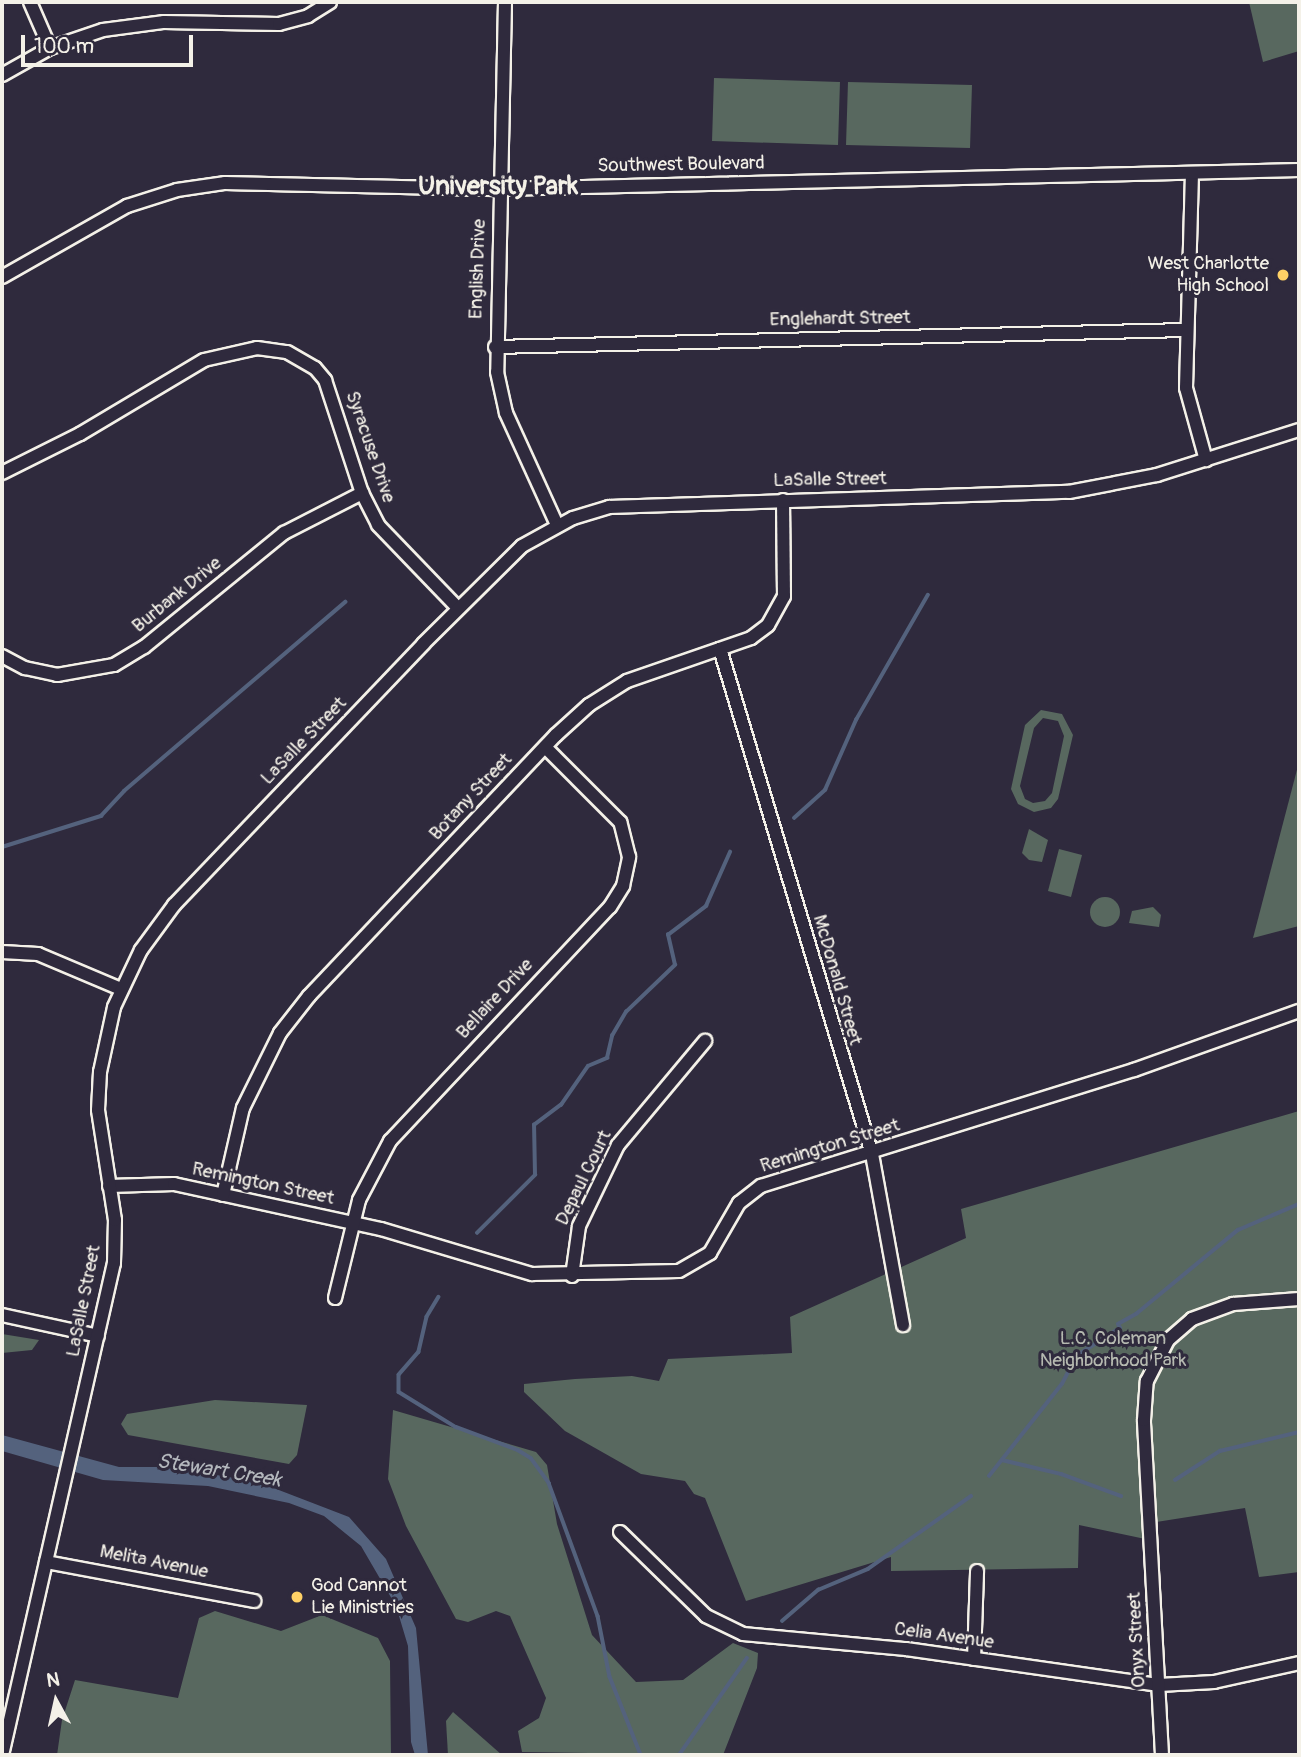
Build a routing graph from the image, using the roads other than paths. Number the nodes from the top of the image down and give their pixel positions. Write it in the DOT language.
graph roads {
  1 [pos="30,2"];
  2 [pos="330,2"];
  3 [pos="505,2"];
  4 [pos="50,48"];
  5 [pos="2,75"];
  6 [pos="1299,170"];
  7 [pos="1192,173"];
  8 [pos="499,189"];
  9 [pos="2,276"];
  10 [pos="1186,330"];
  11 [pos="495,347"];
  12 [pos="1299,430"];
  13 [pos="1206,460"];
  14 [pos="2,473"];
  15 [pos="362,493"];
  16 [pos="783,500"];
  17 [pos="556,525"];
  18 [pos="458,608"];
  19 [pos="719,649"];
  20 [pos="3,660"];
  21 [pos="545,747"];
  22 [pos="2,952"];
  23 [pos="121,989"];
  24 [pos="1299,1011"];
  25 [pos="705,1041"];
  26 [pos="872,1154"];
  27 [pos="109,1186"];
  28 [pos="223,1195"];
  29 [pos="353,1223"];
  30 [pos="572,1276"];
  31 [pos="335,1298"];
  32 [pos="1299,1299"];
  33 [pos="2,1315"];
  34 [pos="902,1325"];
  35 [pos="98,1336"];
  36 [pos="620,1532"];
  37 [pos="46,1562"];
  38 [pos="977,1571"];
  39 [pos="254,1601"];
  40 [pos="974,1659"];
  41 [pos="1299,1663"];
  42 [pos="1159,1685"];
  43 [pos="3,1751"];
  44 [pos="1162,1755"];
  1 -- 4 [label="street"];
  2 -- 4 [label="street"];
  3 -- 8 [label="street, English Drive"];
  4 -- 5 [label="street"];
  6 -- 7 [label="street, Southwest Boulevard"];
  7 -- 8 [label="street, Southwest Boulevard"];
  7 -- 10 [label="street"];
  8 -- 9 [label="street, Southwest Boulevard"];
  8 -- 11 [label="street, English Drive"];
  10 -- 11 [label="street, Englehardt Street"];
  10 -- 13 [label="street"];
  11 -- 17 [label="street, English Drive"];
  12 -- 13 [label="street, LaSalle Street"];
  13 -- 16 [label="street, LaSalle Street"];
  14 -- 15 [label="street, Syracuse Drive"];
  15 -- 18 [label="street, Syracuse Drive"];
  15 -- 20 [label="street, Burbank Drive"];
  16 -- 17 [label="street, LaSalle Street"];
  16 -- 19 [label="street, Botany Street"];
  17 -- 18 [label="street, LaSalle Street"];
  18 -- 23 [label="street, LaSalle Street"];
  19 -- 21 [label="street, Botany Street"];
  19 -- 26 [label="street, McDonald Street"];
  21 -- 28 [label="street, Botany Street"];
  21 -- 29 [label="street, Bellaire Drive"];
  22 -- 23 [label="street"];
  23 -- 27 [label="street, LaSalle Street"];
  24 -- 26 [label="street, Remington Street"];
  25 -- 30 [label="street, Depaul Court"];
  26 -- 30 [label="street, Remington Street"];
  26 -- 34 [label="street, McDonald Street"];
  27 -- 28 [label="street, Remington Street"];
  27 -- 35 [label="street, LaSalle Street"];
  28 -- 29 [label="street, Remington Street"];
  29 -- 30 [label="street, Remington Street"];
  29 -- 31 [label="street, Bellaire Drive"];
  32 -- 42 [label="street, Onyx Street"];
  33 -- 35 [label="street"];
  35 -- 37 [label="street, LaSalle Street"];
  36 -- 40 [label="street, Celia Avenue"];
  37 -- 39 [label="street, Melita Avenue"];
  37 -- 43 [label="street, LaSalle Street"];
  38 -- 40 [label="street"];
  40 -- 42 [label="street, Celia Avenue"];
  41 -- 42 [label="street, Celia Avenue"];
  42 -- 44 [label="street, Onyx Street"];
}
